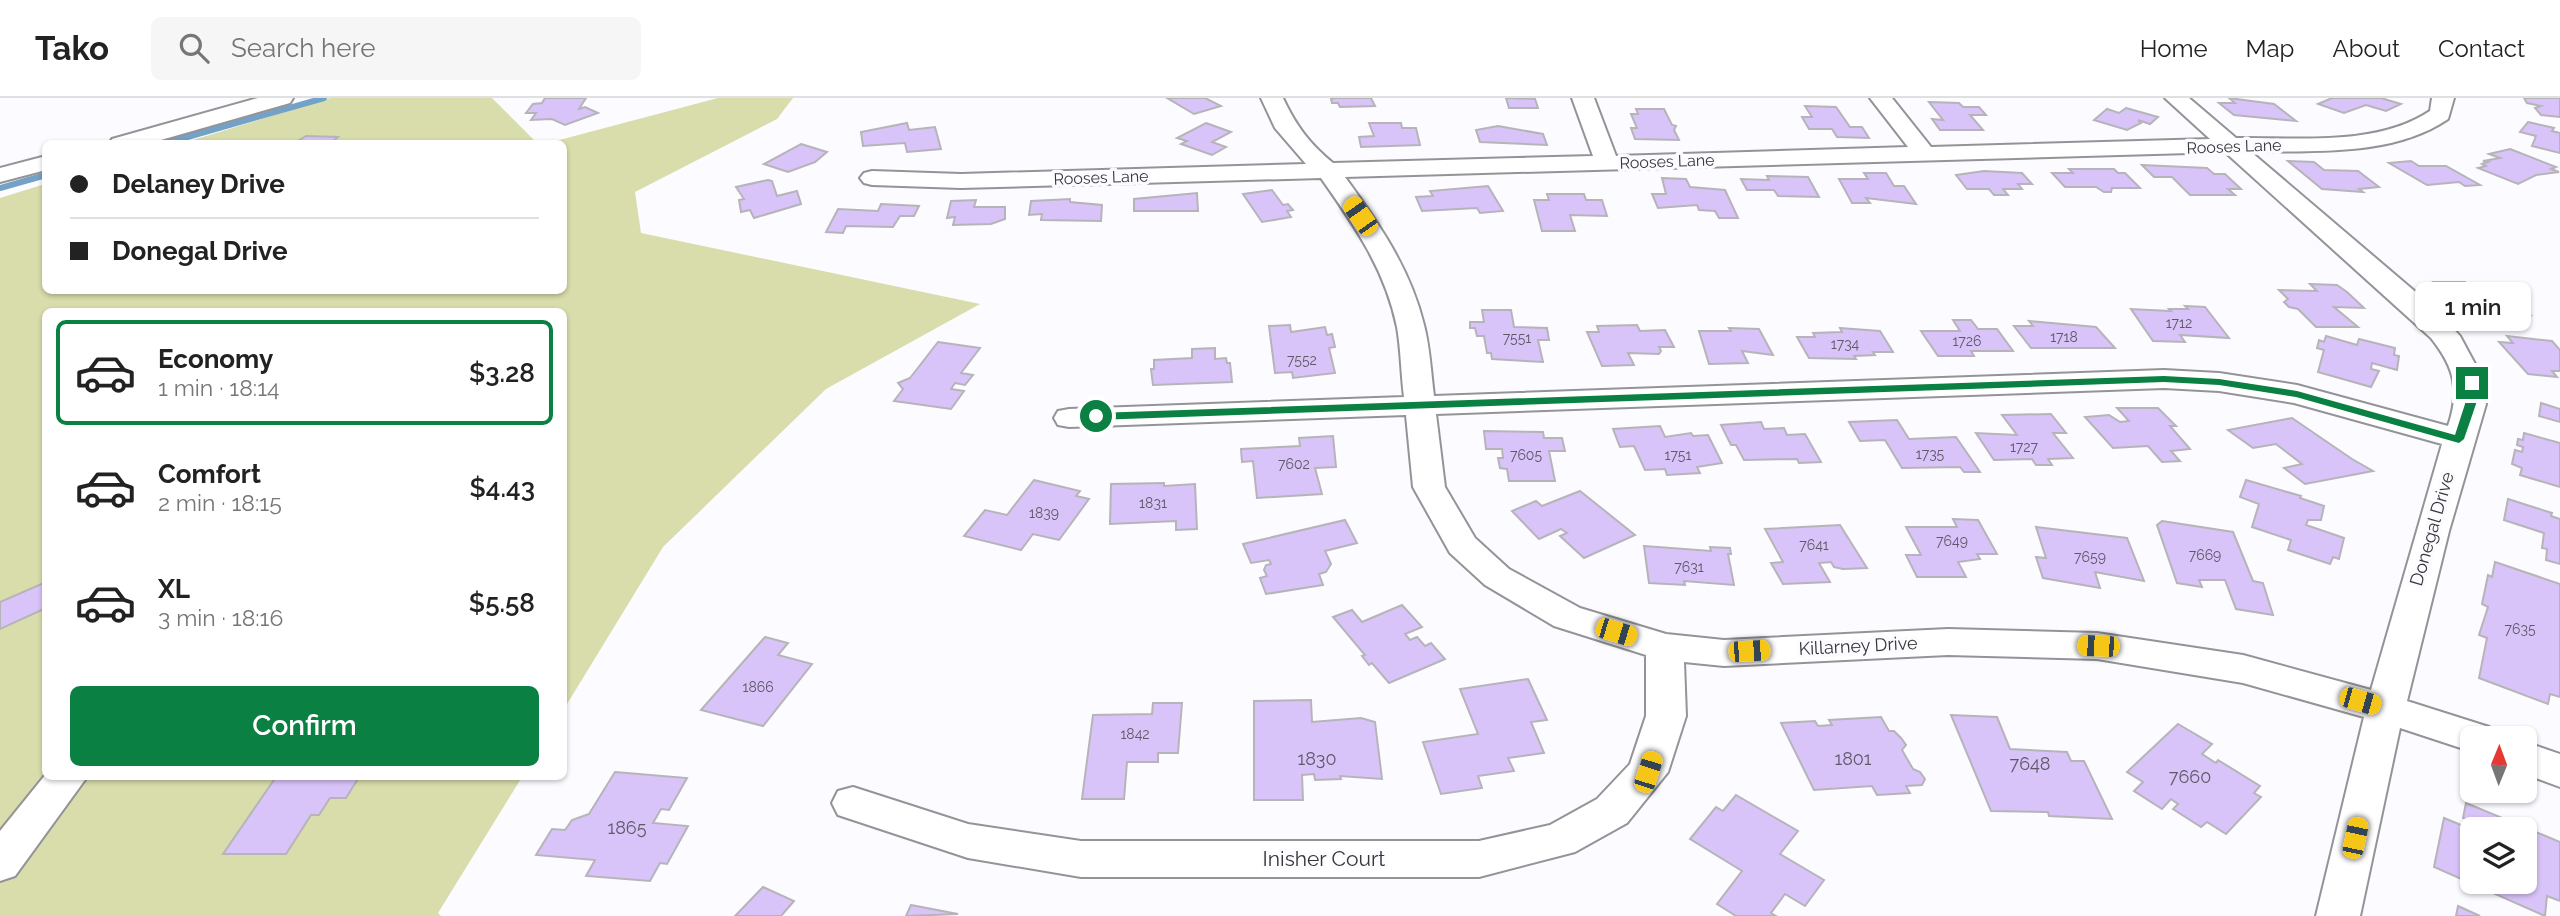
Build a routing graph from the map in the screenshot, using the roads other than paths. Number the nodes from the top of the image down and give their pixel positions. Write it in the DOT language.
graph roads {
  1 [pos="282,98"];
  2 [pos="1272,98"];
  3 [pos="1583,98"];
  4 [pos="1881,98"];
  5 [pos="2176,98"];
  6 [pos="2443,98"];
  7 [pos="134,140"];
  8 [pos="2232,146"];
  9 [pos="1925,154"];
  10 [pos="1607,163"];
  11 [pos="42,164"];
  12 [pos="1328,171"];
  13 [pos="0,175"];
  14 [pos="872,178"];
  15 [pos="1419,405"];
  16 [pos="1069,418"];
  17 [pos="2459,439"];
  18 [pos="1665,647"];
  19 [pos="2384,708"];
  20 [pos="2460,733"];
  21 [pos="2538,762"];
  22 [pos="2560,771"];
  23 [pos="64,780"];
  24 [pos="853,803"];
  25 [pos="0,863"];
  26 [pos="2338,916"];
  1 -- 7 [label="street"];
  2 -- 12 [label="street, Killarney Drive"];
  3 -- 10 [label="street"];
  4 -- 9 [label="street"];
  5 -- 8 [label="street, Donegal Drive"];
  6 -- 8 [label="street, Rooses Lane"];
  8 -- 9 [label="street, Rooses Lane"];
  8 -- 17 [label="street, Donegal Drive"];
  9 -- 10 [label="street, Rooses Lane"];
  10 -- 12 [label="street, Rooses Lane"];
  11 -- 13 [label="street"];
  12 -- 14 [label="street, Rooses Lane"];
  12 -- 15 [label="street, Killarney Drive"];
  15 -- 16 [label="street"];
  15 -- 17 [label="street"];
  15 -- 18 [label="street, Killarney Drive"];
  17 -- 19 [label="street, Donegal Drive"];
  18 -- 19 [label="street, Killarney Drive"];
  18 -- 24 [label="street, Inisher Court"];
  19 -- 20 [label="street, Killarney Drive"];
  19 -- 26 [label="street, Donegal Drive"];
  21 -- 22 [label="street"];
  23 -- 25 [label="street"];
}
